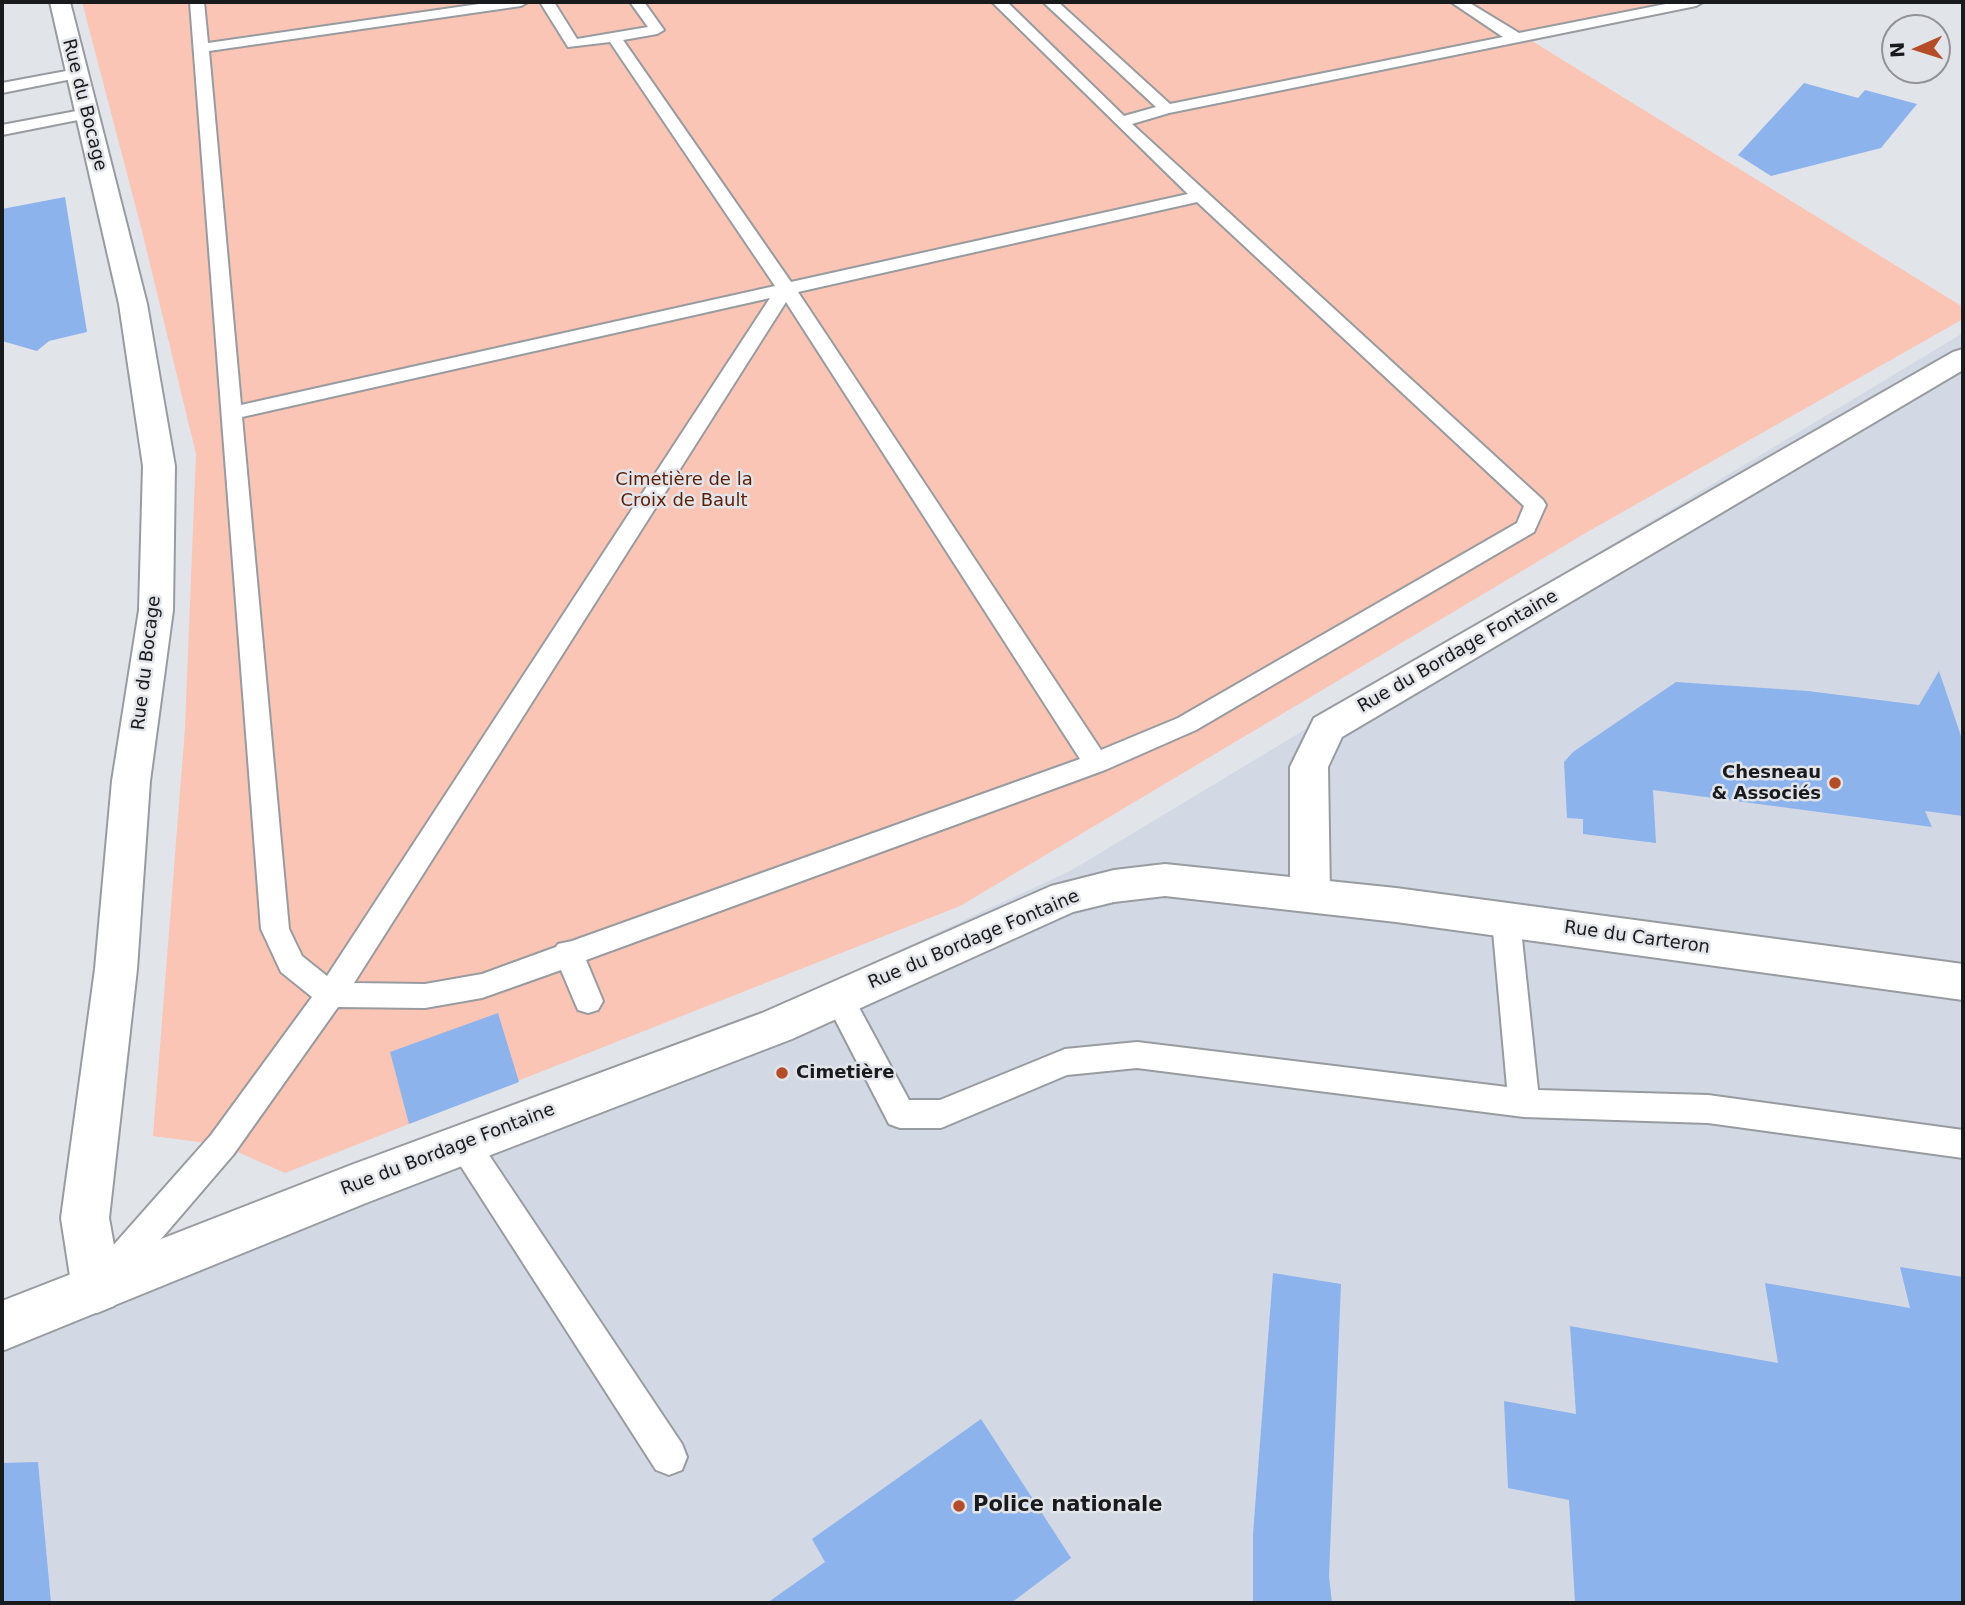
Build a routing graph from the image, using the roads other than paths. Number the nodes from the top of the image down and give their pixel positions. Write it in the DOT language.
graph roads {
  1 [pos="60,2"];
  2 [pos="197,2"];
  3 [pos="521,2"];
  4 [pos="547,2"];
  5 [pos="638,2"];
  6 [pos="999,2"];
  7 [pos="1050,2"];
  8 [pos="1458,2"];
  9 [pos="1696,2"];
  10 [pos="614,37"];
  11 [pos="1516,38"];
  12 [pos="201,48"];
  13 [pos="77,74"];
  14 [pos="2,89"];
  15 [pos="1167,108"];
  16 [pos="87,114"];
  17 [pos="1121,122"];
  18 [pos="2,130"];
  19 [pos="1201,196"];
  20 [pos="786,288"];
  21 [pos="1963,358"];
  22 [pos="231,414"];
  23 [pos="1096,763"];
  24 [pos="1310,896"];
  25 [pos="1506,920"];
  26 [pos="568,952"];
  27 [pos="1963,982"];
  28 [pos="330,995"];
  29 [pos="839,998"];
  30 [pos="588,1001"];
  31 [pos="1524,1103"];
  32 [pos="464,1144"];
  33 [pos="1963,1144"];
  34 [pos="97,1289"];
  35 [pos="2,1326"];
  36 [pos="669,1457"];
  1 -- 13 [label="street, Rue du Bocage"];
  2 -- 12 [label="lane"];
  3 -- 12 [label="lane"];
  4 -- 10 [label="lane"];
  5 -- 10 [label="lane"];
  6 -- 17 [label="lane"];
  7 -- 15 [label="lane"];
  8 -- 11 [label="lane"];
  9 -- 11 [label="lane"];
  10 -- 20 [label="lane"];
  11 -- 15 [label="lane"];
  12 -- 22 [label="lane"];
  13 -- 14 [label="lane"];
  13 -- 16 [label="street, Rue du Bocage"];
  15 -- 17 [label="lane"];
  16 -- 18 [label="lane"];
  16 -- 34 [label="street, Rue du Bocage"];
  17 -- 19 [label="lane"];
  19 -- 20 [label="lane"];
  19 -- 23 [label="lane"];
  20 -- 22 [label="lane"];
  20 -- 23 [label="lane"];
  20 -- 28 [label="lane"];
  21 -- 24 [label="street, Rue du Bordage Fontaine"];
  22 -- 28 [label="lane"];
  23 -- 26 [label="lane"];
  24 -- 25 [label="street, Rue du Carteron"];
  24 -- 29 [label="street, Rue du Bordage Fontaine"];
  25 -- 27 [label="street, Rue du Carteron"];
  25 -- 31 [label="lane"];
  26 -- 28 [label="lane"];
  26 -- 30 [label="lane"];
  28 -- 34 [label="lane"];
  29 -- 31 [label="lane"];
  29 -- 32 [label="street, Rue du Bordage Fontaine"];
  31 -- 33 [label="lane"];
  32 -- 34 [label="street, Rue du Bordage Fontaine"];
  32 -- 36 [label="lane"];
  34 -- 35 [label="street, Rue du Bordage Fontaine"];
}
